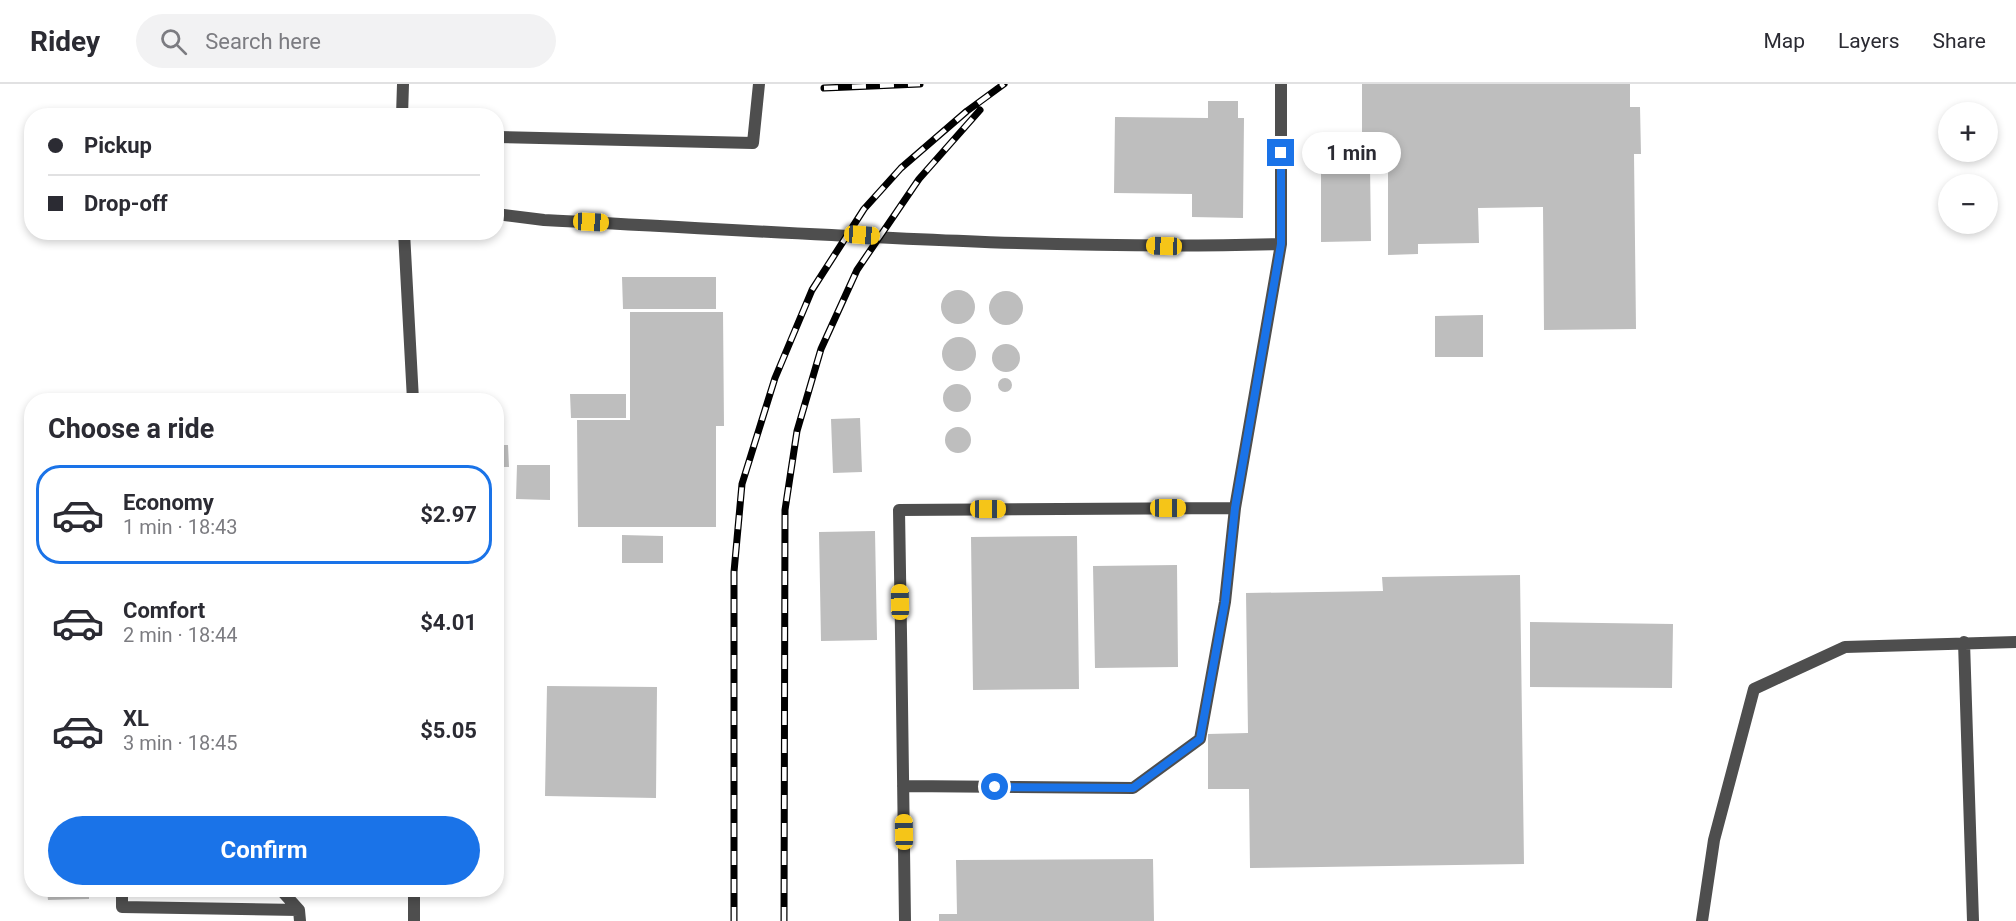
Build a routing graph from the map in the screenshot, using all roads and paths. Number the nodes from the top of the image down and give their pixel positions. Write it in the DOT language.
graph roads {
  1 [pos="403,84"];
  2 [pos="759,84"];
  3 [pos="1281,84"];
  4 [pos="402,108"];
  5 [pos="504,137"];
  6 [pos="504,215"];
  7 [pos="404,240"];
  8 [pos="1281,244"];
  9 [pos="412,393"];
  10 [pos="1235,508"];
  11 [pos="1964,642"];
  12 [pos="2016,642"];
  13 [pos="903,786"];
  14 [pos="122,897"];
  15 [pos="286,897"];
  16 [pos="414,897"];
  17 [pos="299,916"];
  18 [pos="414,921"];
  19 [pos="905,921"];
  20 [pos="1702,921"];
  21 [pos="1973,921"];
  1 -- 4 [label="lane"];
  2 -- 5 [label="lane"];
  3 -- 8 [label="lane"];
  6 -- 8 [label="lane"];
  7 -- 9 [label="lane"];
  8 -- 10 [label="lane"];
  10 -- 13 [label="lane"];
  10 -- 13 [label="lane"];
  11 -- 12 [label="lane"];
  11 -- 20 [label="lane"];
  11 -- 21 [label="lane"];
  13 -- 19 [label="lane"];
  14 -- 17 [label="lane"];
  15 -- 17 [label="lane"];
  16 -- 18 [label="lane"];
}
